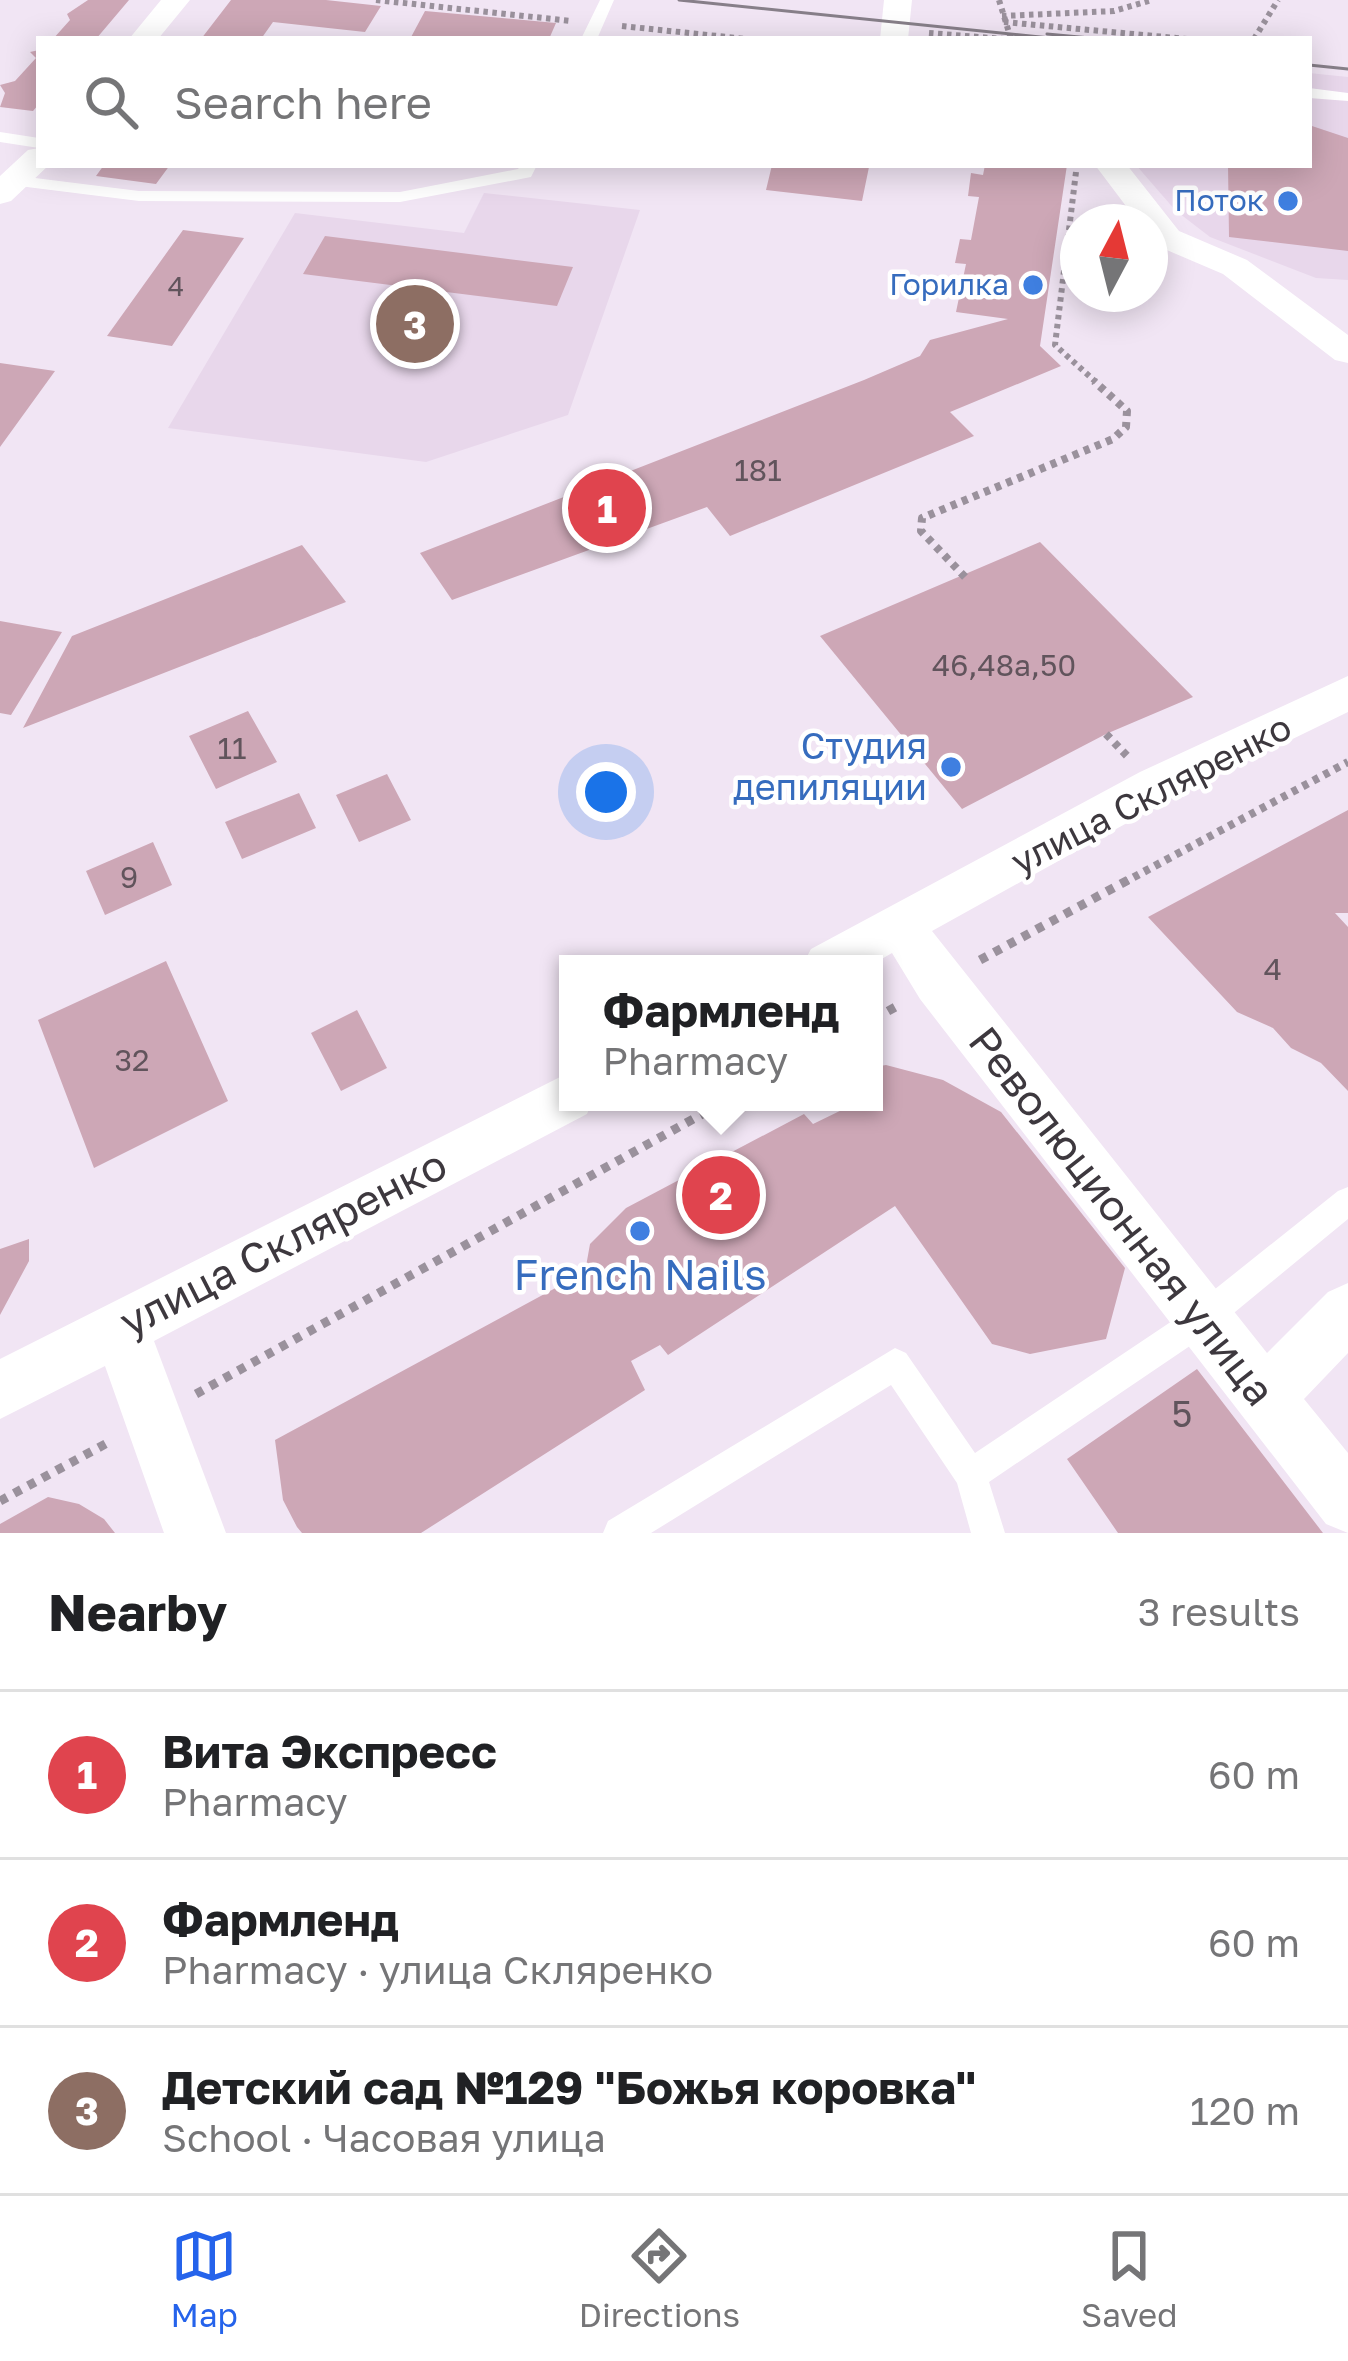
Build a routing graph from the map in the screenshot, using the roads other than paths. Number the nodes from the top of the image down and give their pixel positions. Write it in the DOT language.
graph roads {
  1 [pos="176,0"];
  2 [pos="608,0"];
  3 [pos="898,0"];
  4 [pos="593,32"];
  5 [pos="146,36"];
  6 [pos="893,36"];
  7 [pos="1312,93"];
  8 [pos="1344,97"];
  9 [pos="0,137"];
  10 [pos="36,143"];
  11 [pos="36,160"];
  12 [pos="527,168"];
  13 [pos="1113,168"];
  14 [pos="6,187"];
  15 [pos="1348,352"];
  16 [pos="1348,693"];
  17 [pos="902,927"];
  18 [pos="846,955"];
  19 [pos="559,1102"];
  20 [pos="1348,1201"];
  21 [pos="1348,1312"];
  22 [pos="1202,1320"];
  23 [pos="120,1326"];
  24 [pos="0,1390"];
  25 [pos="1264,1397"];
  26 [pos="971,1475"];
  27 [pos="1348,1502"];
  28 [pos="195,1533"];
  29 [pos="620,1533"];
  30 [pos="988,1533"];
  1 -- 5 [label="street"];
  2 -- 4 [label="lane"];
  3 -- 6 [label="street"];
  7 -- 8 [label="lane"];
  9 -- 10 [label="lane"];
  11 -- 14 [label="street"];
  12 -- 14 [label="lane"];
  13 -- 15 [label="street"];
  16 -- 17 [label="street, улица Скляренко"];
  17 -- 18 [label="street, улица Скляренко"];
  17 -- 22 [label="street, Революционная улица"];
  19 -- 23 [label="street, улица Скляренко"];
  20 -- 22 [label="lane"];
  21 -- 25 [label="street"];
  22 -- 25 [label="street, Революционная улица"];
  22 -- 26 [label="lane"];
  23 -- 24 [label="street, улица Скляренко"];
  23 -- 28 [label="street"];
  25 -- 27 [label="street, Революционная улица"];
  26 -- 29 [label="lane"];
  26 -- 30 [label="lane"];
}
